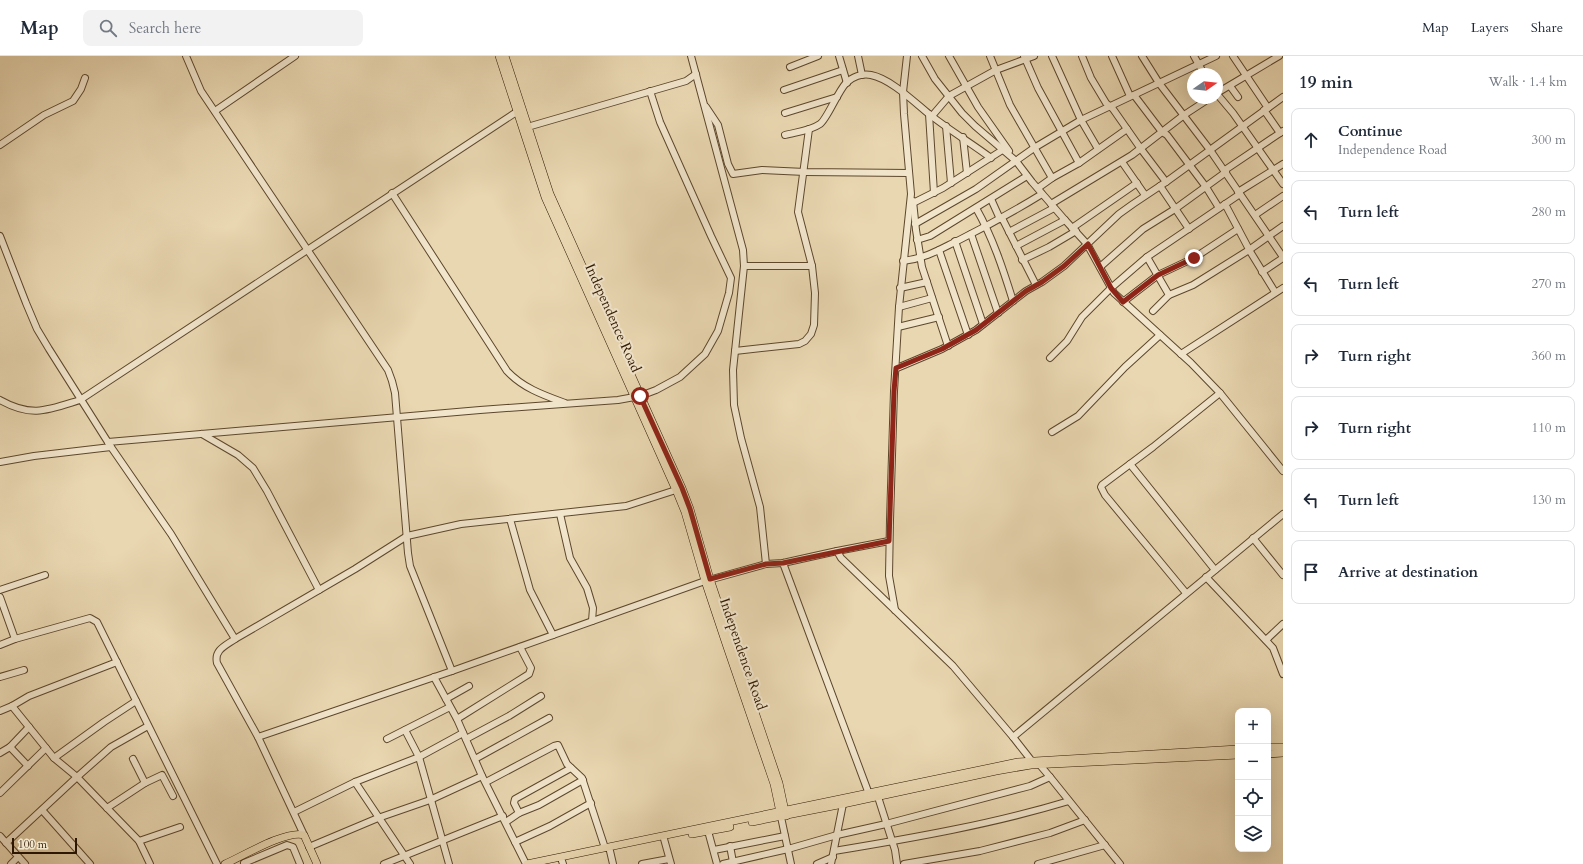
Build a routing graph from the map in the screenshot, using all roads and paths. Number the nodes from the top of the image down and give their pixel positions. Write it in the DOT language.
graph roads {
  1 [pos="186,56"];
  2 [pos="295,56"];
  3 [pos="499,56"];
  4 [pos="505,56"];
  5 [pos="691,56"];
  6 [pos="818,56"];
  7 [pos="839,56"];
  8 [pos="858,56"];
  9 [pos="907,56"];
  10 [pos="922,56"];
  11 [pos="949,56"];
  12 [pos="990,56"];
  13 [pos="1034,56"];
  14 [pos="1052,56"];
  15 [pos="1082,56"];
  16 [pos="1112,56"];
  17 [pos="1143,56"];
  18 [pos="1194,56"];
  19 [pos="1216,56"];
  20 [pos="1233,56"];
  21 [pos="1279,56"];
  22 [pos="1025,58"];
  23 [pos="1198,65"];
  24 [pos="790,67"];
  25 [pos="1200,68"];
  26 [pos="843,70"];
  27 [pos="996,70"];
  28 [pos="696,74"];
  29 [pos="862,75"];
  30 [pos="1247,76"];
  31 [pos="85,78"];
  32 [pos="847,83"];
  33 [pos="1159,83"];
  34 [pos="967,86"];
  35 [pos="1230,86"];
  36 [pos="784,90"];
  37 [pos="1223,90"];
  38 [pos="650,91"];
  39 [pos="903,92"];
  40 [pos="1132,95"];
  41 [pos="837,96"];
  42 [pos="949,96"];
  43 [pos="1238,97"];
  44 [pos="1283,97"];
  45 [pos="1223,101"];
  46 [pos="1201,104"];
  47 [pos="705,106"];
  48 [pos="1109,106"];
  49 [pos="1266,109"];
  50 [pos="519,110"];
  51 [pos="215,111"];
  52 [pos="785,113"];
  53 [pos="931,115"];
  54 [pos="1184,116"];
  55 [pos="1081,120"];
  56 [pos="946,126"];
  57 [pos="1243,126"];
  58 [pos="525,128"];
  59 [pos="809,129"];
  60 [pos="1127,129"];
  61 [pos="1061,131"];
  62 [pos="1162,132"];
  63 [pos="1282,132"];
  64 [pos="785,135"];
  65 [pos="963,137"];
  66 [pos="0,145"];
  67 [pos="1034,148"];
  68 [pos="1258,148"];
  69 [pos="1004,149"];
  70 [pos="1140,149"];
  71 [pos="1098,150"];
  72 [pos="1210,150"];
  73 [pos="1011,155"];
  74 [pos="992,158"];
  75 [pos="1016,161"];
  76 [pos="1080,162"];
  77 [pos="1122,162"];
  78 [pos="1283,164"];
  79 [pos="1189,165"];
  80 [pos="1225,171"];
  81 [pos="1274,171"];
  82 [pos="805,172"];
  83 [pos="909,173"];
  84 [pos="967,173"];
  85 [pos="1027,176"];
  86 [pos="1052,178"];
  87 [pos="951,183"];
  88 [pos="1137,183"];
  89 [pos="1163,184"];
  90 [pos="1283,184"];
  91 [pos="1206,187"];
  92 [pos="1038,188"];
  93 [pos="392,193"];
  94 [pos="934,193"];
  95 [pos="1239,193"];
  96 [pos="911,194"];
  97 [pos="1042,194"];
  98 [pos="1145,195"];
  99 [pos="1283,196"];
  100 [pos="991,199"];
  101 [pos="914,203"];
  102 [pos="1053,206"];
  103 [pos="1222,206"];
  104 [pos="976,208"];
  105 [pos="1175,209"];
  106 [pos="1255,215"];
  107 [pos="1002,219"];
  108 [pos="1065,220"];
  109 [pos="915,224"];
  110 [pos="986,226"];
  111 [pos="1283,226"];
  112 [pos="1189,228"];
  113 [pos="1074,229"];
  114 [pos="1238,229"];
  115 [pos="1009,232"];
  116 [pos="972,234"];
  117 [pos="0,236"];
  118 [pos="1269,236"];
  119 [pos="917,240"];
  120 [pos="955,242"];
  121 [pos="1088,244"];
  122 [pos="1016,246"];
  123 [pos="306,250"];
  124 [pos="939,250"];
  125 [pos="1249,250"];
  126 [pos="1147,258"];
  127 [pos="1283,258"];
  128 [pos="920,259"];
  129 [pos="1022,260"];
  130 [pos="903,261"];
  131 [pos="744,266"];
  132 [pos="812,266"];
  133 [pos="1100,267"];
  134 [pos="1262,272"];
  135 [pos="1158,275"];
  136 [pos="927,282"];
  137 [pos="1036,285"];
  138 [pos="900,288"];
  139 [pos="1111,288"];
  140 [pos="1283,288"];
  141 [pos="1275,292"];
  142 [pos="1169,295"];
  143 [pos="932,298"];
  144 [pos="1013,301"];
  145 [pos="1123,302"];
  146 [pos="899,307"];
  147 [pos="1153,311"];
  148 [pos="998,313"];
  149 [pos="939,317"];
  150 [pos="983,324"];
  151 [pos="898,327"];
  152 [pos="968,334"];
  153 [pos="1160,335"];
  154 [pos="948,346"];
  155 [pos="735,351"];
  156 [pos="1181,354"];
  157 [pos="1050,358"];
  158 [pos="896,368"];
  159 [pos="1220,393"];
  160 [pos="637,397"];
  161 [pos="0,400"];
  162 [pos="80,400"];
  163 [pos="568,404"];
  164 [pos="396,418"];
  165 [pos="1052,432"];
  166 [pos="202,434"];
  167 [pos="109,445"];
  168 [pos="0,462"];
  169 [pos="1130,464"];
  170 [pos="1283,471"];
  171 [pos="679,489"];
  172 [pos="560,514"];
  173 [pos="1283,514"];
  174 [pos="510,519"];
  175 [pos="407,536"];
  176 [pos="1253,538"];
  177 [pos="889,541"];
  178 [pos="837,551"];
  179 [pos="783,563"];
  180 [pos="766,564"];
  181 [pos="1215,570"];
  182 [pos="1283,575"];
  183 [pos="45,576"];
  184 [pos="1206,577"];
  185 [pos="708,580"];
  186 [pos="0,590"];
  187 [pos="319,590"];
  188 [pos="1186,594"];
  189 [pos="0,597"];
  190 [pos="895,611"];
  191 [pos="592,621"];
  192 [pos="1283,624"];
  193 [pos="554,635"];
  194 [pos="15,639"];
  195 [pos="235,639"];
  196 [pos="1266,640"];
  197 [pos="0,645"];
  198 [pos="520,647"];
  199 [pos="117,662"];
  200 [pos="24,670"];
  201 [pos="452,671"];
  202 [pos="1283,674"];
  203 [pos="434,677"];
  204 [pos="0,678"];
  205 [pos="469,686"];
  206 [pos="541,696"];
  207 [pos="446,699"];
  208 [pos="136,701"];
  209 [pos="12,706"];
  210 [pos="450,707"];
  211 [pos="0,711"];
  212 [pos="457,718"];
  213 [pos="549,718"];
  214 [pos="148,726"];
  215 [pos="29,727"];
  216 [pos="405,730"];
  217 [pos="465,736"];
  218 [pos="258,737"];
  219 [pos="1014,737"];
  220 [pos="387,739"];
  221 [pos="1283,746"];
  222 [pos="10,747"];
  223 [pos="1271,747"];
  224 [pos="46,748"];
  225 [pos="1235,749"];
  226 [pos="0,753"];
  227 [pos="1283,753"];
  228 [pos="1271,754"];
  229 [pos="1235,755"];
  230 [pos="1166,756"];
  231 [pos="419,757"];
  232 [pos="54,758"];
  233 [pos="133,759"];
  234 [pos="475,759"];
  235 [pos="1031,760"];
  236 [pos="1039,764"];
  237 [pos="28,766"];
  238 [pos="571,768"];
  239 [pos="77,777"];
  240 [pos="1050,777"];
  241 [pos="484,779"];
  242 [pos="583,780"];
  243 [pos="943,780"];
  244 [pos="355,782"];
  245 [pos="145,783"];
  246 [pos="0,793"];
  247 [pos="869,794"];
  248 [pos="173,796"];
  249 [pos="878,797"];
  250 [pos="430,800"];
  251 [pos="1069,801"];
  252 [pos="591,803"];
  253 [pos="844,804"];
  254 [pos="107,808"];
  255 [pos="42,810"];
  256 [pos="294,812"];
  257 [pos="520,813"];
  258 [pos="783,813"];
  259 [pos="503,816"];
  260 [pos="378,818"];
  261 [pos="1084,820"];
  262 [pos="506,822"];
  263 [pos="886,824"];
  264 [pos="180,827"];
  265 [pos="708,831"];
  266 [pos="304,835"];
  267 [pos="837,835"];
  268 [pos="0,836"];
  269 [pos="785,836"];
  270 [pos="443,840"];
  271 [pos="664,840"];
  272 [pos="140,841"];
  273 [pos="515,842"];
  274 [pos="892,842"];
  275 [pos="6,843"];
  276 [pos="1105,845"];
  277 [pos="730,846"];
  278 [pos="309,847"];
  279 [pos="607,849"];
  280 [pos="788,849"];
  281 [pos="714,850"];
  282 [pos="406,855"];
  283 [pos="18,857"];
  284 [pos="833,858"];
  285 [pos="244,861"];
  286 [pos="670,861"];
  287 [pos="562,862"];
  288 [pos="734,862"];
  289 [pos="11,864"];
  290 [pos="24,864"];
  291 [pos="90,864"];
  292 [pos="150,864"];
  293 [pos="217,864"];
  294 [pos="225,864"];
  295 [pos="300,864"];
  296 [pos="317,864"];
  297 [pos="384,864"];
  298 [pos="410,864"];
  299 [pos="449,864"];
  300 [pos="527,864"];
  301 [pos="548,864"];
  302 [pos="613,864"];
  303 [pos="642,864"];
  304 [pos="718,864"];
  305 [pos="723,864"];
  306 [pos="791,864"];
  307 [pos="817,864"];
  308 [pos="897,864"];
  309 [pos="904,864"];
  310 [pos="1038,864"];
  311 [pos="1120,864"];
  1 -- 51 [label="street"];
  2 -- 51 [label="street"];
  3 -- 50 [label="main road, Independence Road"];
  4 -- 50 [label="main road, Independence Road"];
  5 -- 28 [label="street"];
  6 -- 24 [label="street"];
  7 -- 26 [label="street"];
  8 -- 29 [label="street"];
  9 -- 39 [label="street"];
  10 -- 42 [label="street"];
  11 -- 34 [label="street"];
  12 -- 27 [label="street"];
  13 -- 22 [label="street"];
  14 -- 55 [label="street"];
  15 -- 48 [label="street"];
  16 -- 40 [label="street"];
  17 -- 33 [label="street"];
  18 -- 23 [label="street"];
  19 -- 23 [label="street"];
  20 -- 30 [label="street"];
  21 -- 30 [label="street"];
  22 -- 27 [label="street"];
  22 -- 61 [label="street"];
  23 -- 25 [label="street"];
  23 -- 33 [label="street"];
  26 -- 32 [label="street"];
  26 -- 36 [label="street"];
  27 -- 34 [label="street"];
  27 -- 67 [label="street"];
  28 -- 38 [label="street"];
  28 -- 47 [label="street"];
  29 -- 32 [label="street"];
  29 -- 39 [label="street"];
  30 -- 35 [label="street"];
  30 -- 49 [label="street"];
  31 -- 66 [label="street"];
  32 -- 41 [label="street"];
  33 -- 40 [label="street"];
  33 -- 54 [label="street"];
  34 -- 42 [label="street"];
  34 -- 73 [label="street"];
  35 -- 37 [label="street"];
  35 -- 43 [label="street"];
  38 -- 58 [label="street"];
  38 -- 160 [label="street"];
  39 -- 53 [label="street"];
  39 -- 83 [label="street"];
  40 -- 48 [label="street"];
  40 -- 62 [label="street"];
  41 -- 52 [label="street"];
  41 -- 59 [label="street"];
  42 -- 53 [label="street"];
  42 -- 69 [label="street"];
  44 -- 49 [label="street"];
  45 -- 57 [label="street"];
  46 -- 54 [label="street"];
  47 -- 82 [label="street"];
  47 -- 131 [label="street"];
  48 -- 55 [label="street"];
  48 -- 60 [label="street"];
  49 -- 57 [label="street"];
  49 -- 63 [label="street"];
  50 -- 58 [label="main road, Independence Road"];
  50 -- 93 [label="street"];
  51 -- 123 [label="street"];
  53 -- 56 [label="street"];
  53 -- 94 [label="street"];
  54 -- 62 [label="street"];
  54 -- 72 [label="street"];
  55 -- 61 [label="street"];
  55 -- 71 [label="street"];
  56 -- 65 [label="street"];
  56 -- 87 [label="street"];
  57 -- 68 [label="street"];
  57 -- 72 [label="street"];
  58 -- 160 [label="main road, Independence Road"];
  59 -- 64 [label="street"];
  59 -- 82 [label="street"];
  60 -- 70 [label="street"];
  60 -- 71 [label="street"];
  61 -- 67 [label="street"];
  61 -- 76 [label="street"];
  62 -- 70 [label="street"];
  62 -- 79 [label="street"];
  63 -- 68 [label="street"];
  65 -- 74 [label="street"];
  65 -- 84 [label="street"];
  67 -- 75 [label="street"];
  67 -- 86 [label="street"];
  68 -- 80 [label="street"];
  68 -- 81 [label="street"];
  69 -- 73 [label="street"];
  69 -- 74 [label="street"];
  70 -- 77 [label="street"];
  70 -- 89 [label="street"];
  71 -- 76 [label="street"];
  72 -- 79 [label="street"];
  72 -- 80 [label="street"];
  73 -- 75 [label="street"];
  74 -- 84 [label="street"];
  75 -- 85 [label="street"];
  75 -- 109 [label="street"];
  76 -- 86 [label="street"];
  77 -- 88 [label="street"];
  77 -- 102 [label="street"];
  78 -- 81 [label="street"];
  79 -- 89 [label="street"];
  79 -- 91 [label="street"];
  80 -- 91 [label="street"];
  80 -- 95 [label="street"];
  81 -- 90 [label="street"];
  81 -- 95 [label="street"];
  82 -- 83 [label="street"];
  82 -- 132 [label="street"];
  83 -- 96 [label="street"];
  84 -- 87 [label="street"];
  85 -- 92 [label="street"];
  85 -- 100 [label="street"];
  86 -- 92 [label="street"];
  87 -- 94 [label="street"];
  88 -- 98 [label="street"];
  88 -- 113 [label="street"];
  89 -- 98 [label="street"];
  89 -- 105 [label="street"];
  91 -- 103 [label="street"];
  91 -- 105 [label="street"];
  92 -- 97 [label="street"];
  93 -- 123 [label="street"];
  93 -- 163 [label="street"];
  94 -- 101 [label="street"];
  95 -- 103 [label="street"];
  95 -- 106 [label="street"];
  96 -- 101 [label="street"];
  96 -- 130 [label="street"];
  97 -- 102 [label="street"];
  97 -- 107 [label="street"];
  98 -- 121 [label="street"];
  99 -- 106 [label="street"];
  100 -- 104 [label="street"];
  100 -- 107 [label="street"];
  101 -- 109 [label="street"];
  102 -- 108 [label="street"];
  102 -- 115 [label="street"];
  103 -- 112 [label="street"];
  103 -- 114 [label="street"];
  104 -- 110 [label="street"];
  104 -- 119 [label="street"];
  105 -- 112 [label="street"];
  105 -- 133 [label="street"];
  106 -- 118 [label="street"];
  107 -- 110 [label="street"];
  107 -- 115 [label="street"];
  108 -- 113 [label="street"];
  108 -- 122 [label="street"];
  109 -- 119 [label="street"];
  110 -- 116 [label="street"];
  110 -- 144 [label="street"];
  111 -- 118 [label="street"];
  112 -- 126 [label="street"];
  113 -- 121 [label="street"];
  113 -- 129 [label="street"];
  114 -- 125 [label="street"];
  114 -- 135 [label="street"];
  115 -- 122 [label="street"];
  116 -- 120 [label="street"];
  116 -- 148 [label="street"];
  117 -- 162 [label="street"];
  118 -- 125 [label="street"];
  118 -- 127 [label="street"];
  119 -- 128 [label="street"];
  120 -- 124 [label="street"];
  120 -- 150 [label="street"];
  121 -- 133 [label="street"];
  121 -- 137 [label="street"];
  122 -- 129 [label="street"];
  123 -- 162 [label="street"];
  123 -- 164 [label="street"];
  124 -- 128 [label="street"];
  124 -- 152 [label="street"];
  125 -- 134 [label="street"];
  125 -- 142 [label="street"];
  126 -- 135 [label="street"];
  126 -- 139 [label="street"];
  127 -- 134 [label="street"];
  128 -- 130 [label="street"];
  128 -- 136 [label="street"];
  129 -- 137 [label="street"];
  130 -- 138 [label="street"];
  131 -- 132 [label="street"];
  131 -- 155 [label="street"];
  132 -- 155 [label="street"];
  133 -- 139 [label="street"];
  134 -- 141 [label="street"];
  135 -- 142 [label="street"];
  135 -- 145 [label="street"];
  136 -- 138 [label="street"];
  136 -- 143 [label="street"];
  137 -- 144 [label="street"];
  138 -- 146 [label="street"];
  139 -- 145 [label="street"];
  139 -- 157 [label="street"];
  140 -- 141 [label="street"];
  141 -- 156 [label="street"];
  142 -- 147 [label="street"];
  143 -- 146 [label="street"];
  143 -- 149 [label="street"];
  144 -- 148 [label="street"];
  145 -- 153 [label="street"];
  146 -- 151 [label="street"];
  148 -- 150 [label="street"];
  149 -- 151 [label="street"];
  149 -- 154 [label="street"];
  150 -- 152 [label="street"];
  151 -- 158 [label="street"];
  152 -- 154 [label="street"];
  153 -- 156 [label="street"];
  153 -- 165 [label="street"];
  154 -- 158 [label="street"];
  155 -- 180 [label="street"];
  156 -- 159 [label="street"];
  158 -- 177 [label="street"];
  159 -- 169 [label="street"];
  159 -- 170 [label="street"];
  160 -- 163 [label="street"];
  160 -- 171 [label="main road, Independence Road"];
  161 -- 162 [label="street"];
  162 -- 167 [label="street"];
  163 -- 164 [label="street"];
  164 -- 166 [label="street"];
  164 -- 175 [label="street"];
  166 -- 167 [label="street"];
  166 -- 187 [label="street"];
  167 -- 168 [label="street"];
  167 -- 195 [label="street"];
  169 -- 181 [label="street"];
  169 -- 188 [label="street"];
  171 -- 172 [label="street"];
  171 -- 185 [label="main road, Independence Road"];
  172 -- 174 [label="street"];
  172 -- 191 [label="street"];
  173 -- 176 [label="street"];
  174 -- 175 [label="street"];
  174 -- 193 [label="street"];
  175 -- 187 [label="street"];
  175 -- 201 [label="street"];
  176 -- 181 [label="street"];
  176 -- 182 [label="street"];
  177 -- 178 [label="street"];
  177 -- 190 [label="street"];
  178 -- 179 [label="street"];
  178 -- 190 [label="street"];
  179 -- 180 [label="street"];
  179 -- 247 [label="street"];
  180 -- 185 [label="street"];
  181 -- 184 [label="street"];
  183 -- 186 [label="street"];
  184 -- 188 [label="street"];
  184 -- 196 [label="street"];
  185 -- 191 [label="street"];
  185 -- 258 [label="main road, Independence Road"];
  187 -- 195 [label="street"];
  188 -- 219 [label="street"];
  189 -- 194 [label="street"];
  190 -- 219 [label="street"];
  191 -- 193 [label="street"];
  192 -- 196 [label="street"];
  193 -- 198 [label="street"];
  194 -- 197 [label="street"];
  194 -- 199 [label="street"];
  195 -- 218 [label="street"];
  196 -- 202 [label="street"];
  198 -- 201 [label="street"];
  198 -- 212 [label="street"];
  199 -- 208 [label="street"];
  199 -- 209 [label="street"];
  200 -- 204 [label="street"];
  201 -- 203 [label="street"];
  203 -- 207 [label="street"];
  203 -- 218 [label="street"];
  205 -- 207 [label="street"];
  206 -- 217 [label="street"];
  207 -- 210 [label="street"];
  208 -- 214 [label="street"];
  208 -- 232 [label="street"];
  209 -- 211 [label="street"];
  209 -- 215 [label="street"];
  210 -- 212 [label="street"];
  210 -- 216 [label="street"];
  212 -- 217 [label="street"];
  213 -- 234 [label="street"];
  214 -- 239 [label="street"];
  214 -- 293 [label="street"];
  215 -- 222 [label="street"];
  215 -- 224 [label="street"];
  216 -- 220 [label="street"];
  216 -- 231 [label="street"];
  217 -- 231 [label="street"];
  217 -- 234 [label="street"];
  218 -- 256 [label="street"];
  219 -- 235 [label="street"];
  221 -- 223 [label="main road"];
  222 -- 226 [label="street"];
  222 -- 237 [label="street"];
  224 -- 232 [label="street"];
  224 -- 237 [label="street"];
  225 -- 230 [label="main road"];
  227 -- 228 [label="main road"];
  229 -- 230 [label="main road"];
  230 -- 235 [label="main road"];
  230 -- 236 [label="main road"];
  231 -- 244 [label="street"];
  231 -- 250 [label="street"];
  232 -- 239 [label="street"];
  233 -- 245 [label="street"];
  234 -- 241 [label="street"];
  235 -- 236 [label="street"];
  235 -- 243 [label="main road"];
  236 -- 240 [label="street"];
  236 -- 243 [label="main road"];
  237 -- 246 [label="street"];
  238 -- 241 [label="street"];
  238 -- 242 [label="street"];
  238 -- 257 [label="street"];
  239 -- 254 [label="street"];
  239 -- 255 [label="street"];
  240 -- 251 [label="street"];
  240 -- 263 [label="street"];
  241 -- 250 [label="street"];
  241 -- 259 [label="street"];
  242 -- 252 [label="street"];
  242 -- 257 [label="street"];
  243 -- 247 [label="main road"];
  243 -- 249 [label="main road"];
  244 -- 256 [label="street"];
  244 -- 260 [label="street"];
  245 -- 248 [label="street"];
  245 -- 254 [label="street"];
  247 -- 258 [label="main road"];
  249 -- 253 [label="main road"];
  249 -- 263 [label="street"];
  250 -- 260 [label="street"];
  250 -- 270 [label="street"];
  251 -- 261 [label="street"];
  251 -- 274 [label="street"];
  252 -- 273 [label="street"];
  252 -- 279 [label="street"];
  253 -- 258 [label="main road"];
  253 -- 267 [label="street"];
  254 -- 272 [label="street"];
  255 -- 275 [label="street"];
  255 -- 291 [label="street"];
  256 -- 266 [label="street"];
  257 -- 262 [label="street"];
  258 -- 265 [label="main road"];
  258 -- 269 [label="street"];
  258 -- 279 [label="main road"];
  259 -- 262 [label="street"];
  259 -- 270 [label="street"];
  260 -- 278 [label="street"];
  260 -- 282 [label="street"];
  261 -- 276 [label="street"];
  261 -- 309 [label="street"];
  262 -- 273 [label="street"];
  263 -- 267 [label="street"];
  263 -- 274 [label="street"];
  264 -- 272 [label="street"];
  265 -- 271 [label="main road"];
  265 -- 281 [label="street"];
  266 -- 278 [label="main road"];
  266 -- 285 [label="main road"];
  267 -- 280 [label="street"];
  267 -- 284 [label="street"];
  268 -- 275 [label="street"];
  269 -- 277 [label="street"];
  269 -- 280 [label="street"];
  270 -- 282 [label="street"];
  270 -- 299 [label="street"];
  271 -- 279 [label="main road"];
  271 -- 286 [label="street"];
  272 -- 292 [label="street"];
  273 -- 300 [label="street"];
  274 -- 284 [label="street"];
  274 -- 308 [label="street"];
  275 -- 283 [label="street"];
  276 -- 310 [label="street"];
  276 -- 311 [label="street"];
  277 -- 281 [label="street"];
  277 -- 288 [label="street"];
  278 -- 296 [label="main road"];
  279 -- 287 [label="main road"];
  279 -- 300 [label="main road"];
  279 -- 302 [label="street"];
  280 -- 288 [label="street"];
  280 -- 306 [label="street"];
  281 -- 304 [label="street"];
  282 -- 297 [label="street"];
  282 -- 298 [label="street"];
  283 -- 289 [label="street"];
  283 -- 290 [label="street"];
  284 -- 307 [label="street"];
  285 -- 294 [label="main road"];
  285 -- 295 [label="street"];
  286 -- 303 [label="street"];
  287 -- 301 [label="main road"];
  288 -- 305 [label="street"];
}
